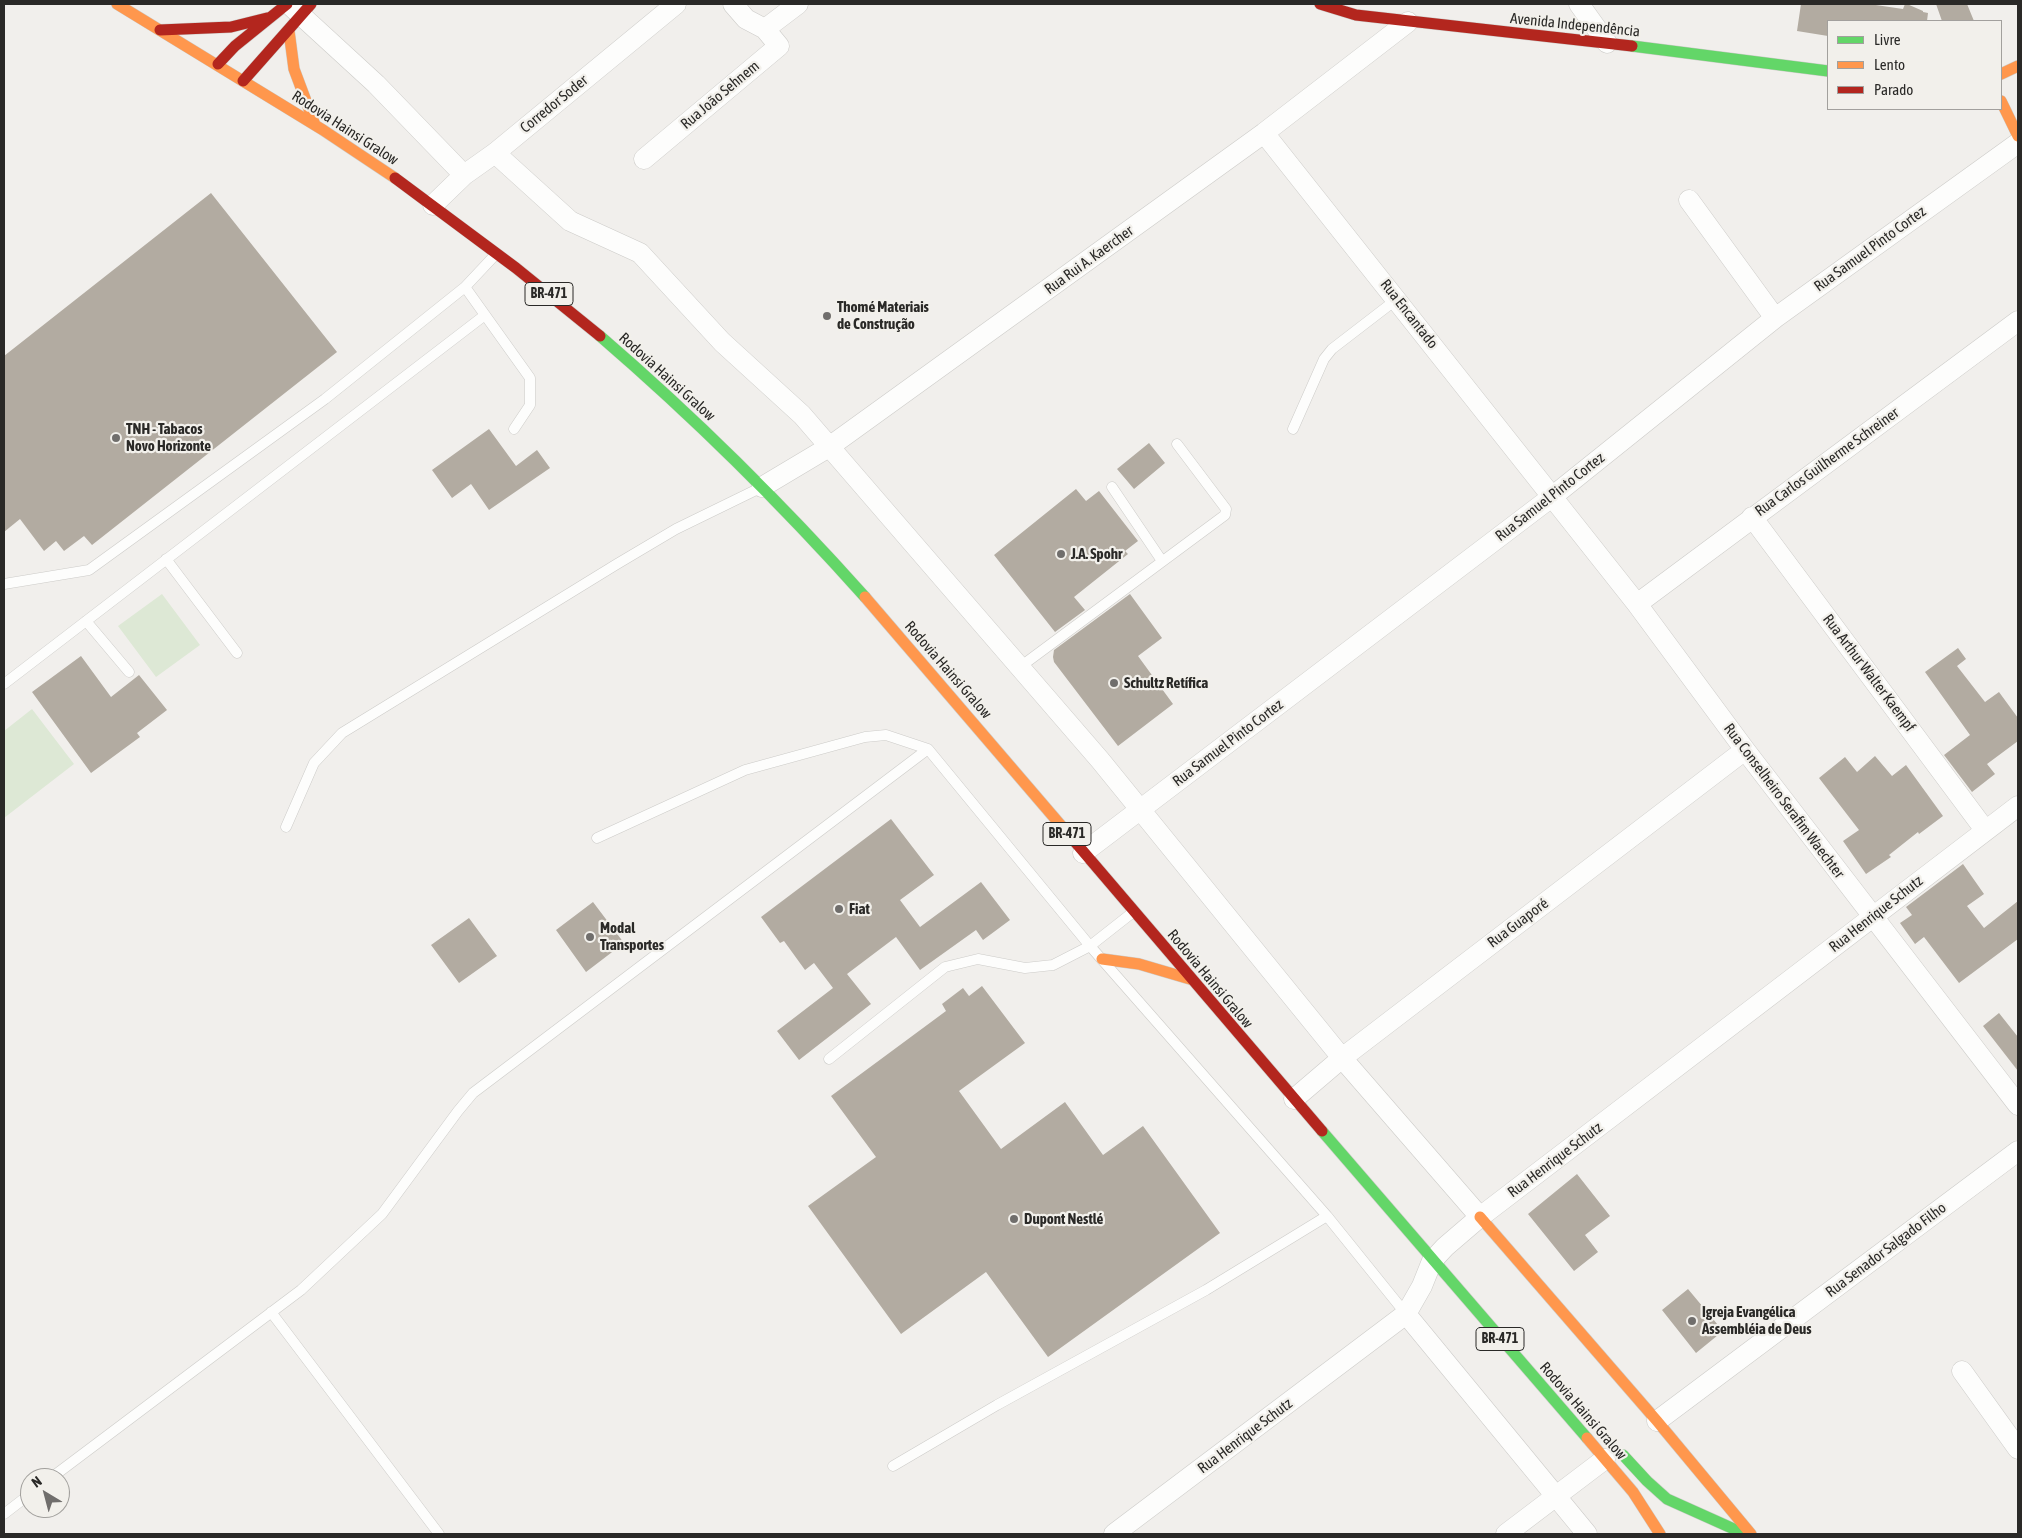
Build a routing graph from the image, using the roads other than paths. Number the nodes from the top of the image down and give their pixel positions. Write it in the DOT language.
graph roads {
  1 [pos="117,4"];
  2 [pos="676,4"];
  3 [pos="734,4"];
  4 [pos="798,4"];
  5 [pos="1320,4"];
  6 [pos="1579,4"];
  7 [pos="297,7"];
  8 [pos="267,18"];
  9 [pos="1408,22"];
  10 [pos="765,29"];
  11 [pos="160,30"];
  12 [pos="289,32"];
  13 [pos="1608,42"];
  14 [pos="218,64"];
  15 [pos="2018,66"];
  16 [pos="1827,71"];
  17 [pos="2002,74"];
  18 [pos="243,81"];
  19 [pos="2002,103"];
  20 [pos="315,125"];
  21 [pos="1264,133"];
  22 [pos="2018,136"];
  23 [pos="2018,143"];
  24 [pos="495,153"];
  25 [pos="644,159"];
  26 [pos="464,175"];
  27 [pos="1689,200"];
  28 [pos="433,206"];
  29 [pos="497,254"];
  30 [pos="465,288"];
  31 [pos="1397,300"];
  32 [pos="485,315"];
  33 [pos="1775,318"];
  34 [pos="2018,321"];
  35 [pos="514,428"];
  36 [pos="1293,428"];
  37 [pos="1177,444"];
  38 [pos="829,447"];
  39 [pos="762,487"];
  40 [pos="1112,487"];
  41 [pos="1553,496"];
  42 [pos="1752,517"];
  43 [pos="166,559"];
  44 [pos="1162,561"];
  45 [pos="4,584"];
  46 [pos="1637,604"];
  47 [pos="86,621"];
  48 [pos="237,653"];
  49 [pos="1020,667"];
  50 [pos="128,672"];
  51 [pos="4,684"];
  52 [pos="928,749"];
  53 [pos="1745,750"];
  54 [pos="2018,806"];
  55 [pos="1140,810"];
  56 [pos="286,827"];
  57 [pos="1985,830"];
  58 [pos="598,838"];
  59 [pos="1083,852"];
  60 [pos="1134,912"];
  61 [pos="1872,916"];
  62 [pos="1090,946"];
  63 [pos="1102,959"];
  64 [pos="1190,979"];
  65 [pos="1342,1058"];
  66 [pos="829,1059"];
  67 [pos="1294,1099"];
  68 [pos="2018,1105"];
  69 [pos="2018,1151"];
  70 [pos="1327,1216"];
  71 [pos="1480,1217"];
  72 [pos="1432,1261"];
  73 [pos="271,1312"];
  74 [pos="1406,1314"];
  75 [pos="1528,1371"];
  76 [pos="1962,1371"];
  77 [pos="1581,1413"];
  78 [pos="1657,1421"];
  79 [pos="2018,1449"];
  80 [pos="1609,1452"];
  81 [pos="892,1466"];
  82 [pos="64,1468"];
  83 [pos="1632,1492"];
  84 [pos="1555,1497"];
  85 [pos="20,1502"];
  86 [pos="4,1514"];
  87 [pos="440,1534"];
  88 [pos="1114,1534"];
  89 [pos="1506,1534"];
  90 [pos="1587,1534"];
  91 [pos="1660,1534"];
  92 [pos="1670,1534"];
  93 [pos="1745,1534"];
  94 [pos="1751,1534"];
  1 -- 11 [label="main road, Rodovia Hainsi Gralow / BR-471"];
  2 -- 24 [label="street, Corredor Soder"];
  3 -- 10 [label="street, Rua João Sehnem"];
  4 -- 10 [label="street"];
  5 -- 9 [label="main road, Avenida Independência"];
  6 -- 13 [label="street"];
  7 -- 8 [label="main road"];
  7 -- 12 [label="main road"];
  7 -- 26 [label="street"];
  8 -- 11 [label="main road"];
  8 -- 14 [label="main road"];
  9 -- 13 [label="main road, Avenida Independência"];
  9 -- 21 [label="street, Rua Rui A. Kaercher"];
  10 -- 25 [label="street, Rua João Sehnem"];
  11 -- 14 [label="main road, Rodovia Hainsi Gralow / BR-471"];
  12 -- 18 [label="main road"];
  12 -- 20 [label="main road"];
  13 -- 16 [label="main road, Avenida Independência"];
  14 -- 18 [label="main road, Rodovia Hainsi Gralow / BR-471"];
  15 -- 17 [label="main road"];
  18 -- 20 [label="main road, Rodovia Hainsi Gralow / BR-471"];
  19 -- 22 [label="main road"];
  20 -- 28 [label="main road, Rodovia Hainsi Gralow / BR-471"];
  21 -- 31 [label="street, Rua Encantado"];
  21 -- 38 [label="street, Rua Rui A. Kaercher"];
  23 -- 33 [label="street, Rua Samuel Pinto Cortez"];
  24 -- 26 [label="street, Corredor Soder"];
  24 -- 38 [label="street"];
  26 -- 28 [label="street, Corredor Soder"];
  27 -- 33 [label="street"];
  28 -- 29 [label="main road, Rodovia Hainsi Gralow / BR-471"];
  29 -- 30 [label="lane"];
  29 -- 39 [label="main road, Rodovia Hainsi Gralow / BR-471"];
  30 -- 32 [label="lane"];
  30 -- 45 [label="lane"];
  31 -- 36 [label="lane"];
  31 -- 41 [label="street, Rua Encantado"];
  32 -- 35 [label="lane"];
  32 -- 43 [label="lane"];
  33 -- 41 [label="street, Rua Samuel Pinto Cortez"];
  34 -- 42 [label="street, Rua Carlos Guilherme Schreiner"];
  37 -- 44 [label="lane"];
  38 -- 39 [label="street, Rua Rui A. Kaercher"];
  38 -- 49 [label="street"];
  39 -- 56 [label="lane"];
  39 -- 59 [label="main road, Rodovia Hainsi Gralow / BR-471"];
  40 -- 44 [label="lane"];
  41 -- 46 [label="street, Rua Conselheiro Serafim Waechter"];
  41 -- 55 [label="street, Rua Samuel Pinto Cortez"];
  42 -- 46 [label="street, Rua Carlos Guilherme Schreiner"];
  42 -- 57 [label="street, Rua Arthur Walter Kaempf"];
  43 -- 47 [label="lane"];
  43 -- 48 [label="lane"];
  44 -- 49 [label="lane"];
  46 -- 53 [label="street, Rua Conselheiro Serafim Waechter"];
  47 -- 50 [label="lane"];
  47 -- 51 [label="lane"];
  49 -- 55 [label="street"];
  52 -- 58 [label="lane"];
  52 -- 62 [label="lane"];
  52 -- 73 [label="lane"];
  53 -- 61 [label="street, Rua Conselheiro Serafim Waechter"];
  53 -- 65 [label="street, Rua Guaporé"];
  54 -- 57 [label="street, Rua Henrique Schutz"];
  55 -- 59 [label="street, Rua Samuel Pinto Cortez"];
  55 -- 65 [label="street"];
  57 -- 61 [label="street, Rua Henrique Schutz"];
  59 -- 60 [label="main road, Rodovia Hainsi Gralow / BR-471"];
  60 -- 62 [label="lane"];
  60 -- 64 [label="main road, Rodovia Hainsi Gralow / BR-471"];
  61 -- 68 [label="street, Rua Conselheiro Serafim Waechter"];
  61 -- 71 [label="street, Rua Henrique Schutz"];
  62 -- 63 [label="lane"];
  62 -- 66 [label="lane"];
  63 -- 64 [label="main road"];
  63 -- 70 [label="lane"];
  64 -- 67 [label="main road, Rodovia Hainsi Gralow / BR-471"];
  65 -- 67 [label="street, Rua Guaporé"];
  65 -- 71 [label="street"];
  67 -- 72 [label="main road, Rodovia Hainsi Gralow / BR-471"];
  69 -- 78 [label="street, Rua Senador Salgado Filho"];
  70 -- 74 [label="lane"];
  70 -- 81 [label="lane"];
  71 -- 72 [label="street, Rua Henrique Schutz"];
  71 -- 78 [label="main road"];
  72 -- 74 [label="street, Rua Henrique Schutz"];
  72 -- 75 [label="main road, Rodovia Hainsi Gralow / BR-471"];
  73 -- 82 [label="lane"];
  73 -- 87 [label="lane"];
  74 -- 84 [label="street"];
  74 -- 88 [label="street, Rua Henrique Schutz"];
  75 -- 77 [label="main road"];
  75 -- 80 [label="main road, Rodovia Hainsi Gralow / BR-471"];
  76 -- 79 [label="street"];
  78 -- 94 [label="main road"];
  80 -- 83 [label="main road, Rodovia Hainsi Gralow / BR-471"];
  80 -- 84 [label="street"];
  80 -- 93 [label="main road"];
  83 -- 91 [label="main road, Rodovia Hainsi Gralow / BR-471"];
  83 -- 92 [label="main road, Rodovia Hainsi Gralow / BR-471"];
  84 -- 89 [label="street"];
  84 -- 90 [label="street"];
  85 -- 86 [label="lane"];
}
